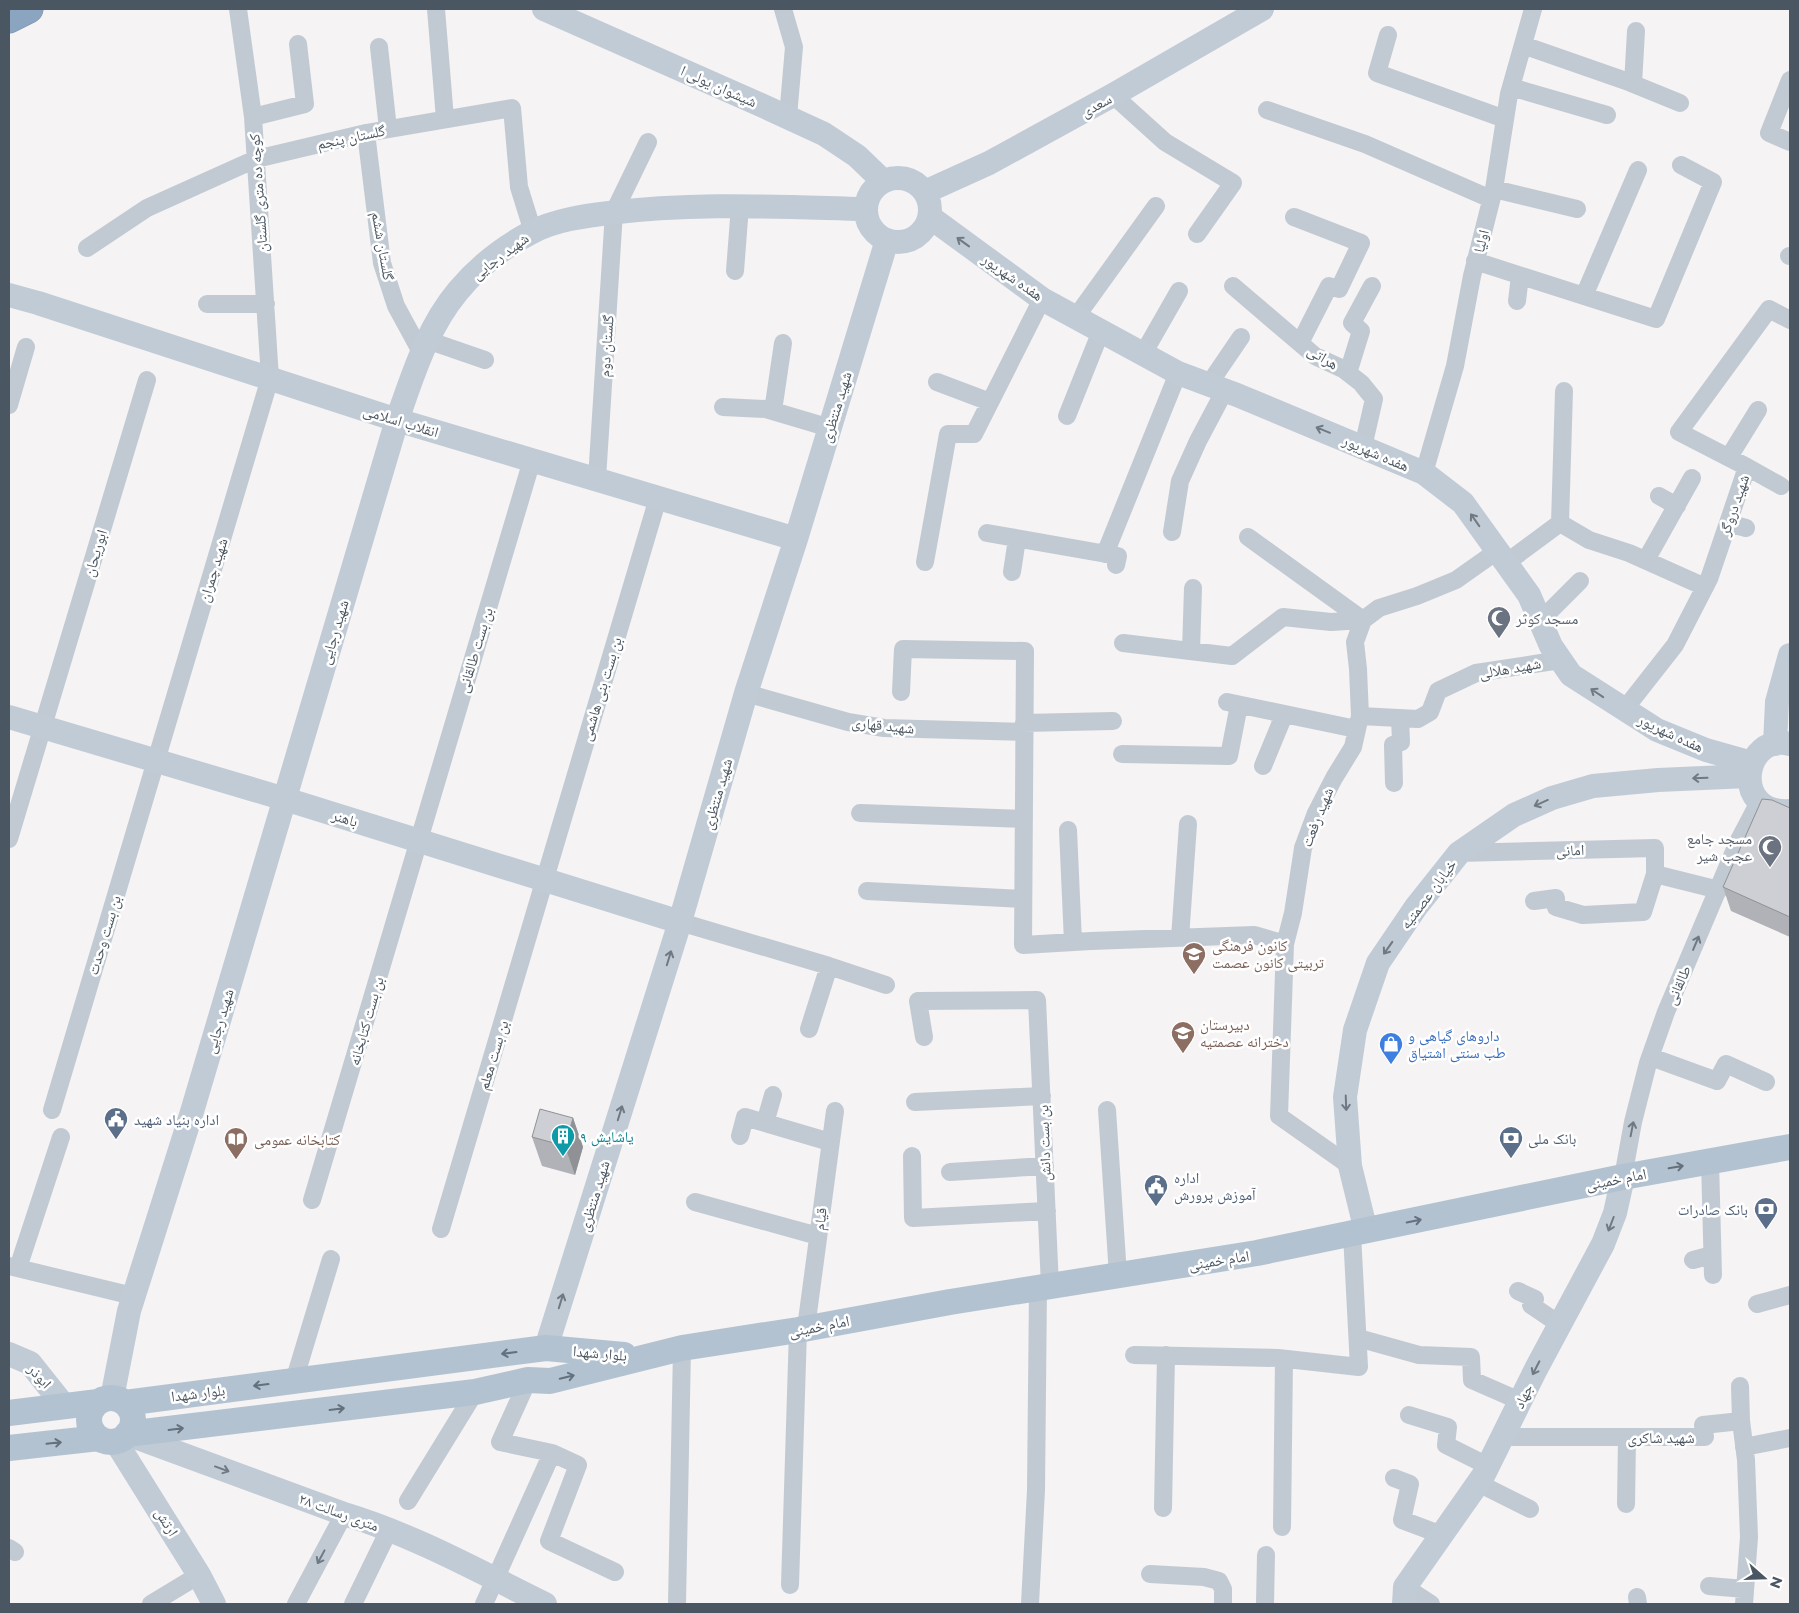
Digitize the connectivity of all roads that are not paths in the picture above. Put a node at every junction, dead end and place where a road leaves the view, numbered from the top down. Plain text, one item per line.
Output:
1 (29, 9) edge
2 (238, 9) edge
3 (436, 9) edge
4 (544, 9) edge
5 (783, 9) edge
6 (1262, 9) edge
7 (1533, 9) edge
8 (9, 19) edge
9 (1636, 31) dead end
10 (1388, 36) dead end
11 (298, 44) dead end
12 (1523, 45) junction
13 (379, 47) dead end
14 (1790, 80) edge
15 (1633, 84) junction
16 (1511, 88) junction
17 (1113, 95) junction
18 (1680, 103) dead end
19 (1267, 110) dead end
20 (1607, 115) dead end
21 (253, 117) junction
22 (788, 118) junction
23 (445, 119) junction
24 (1505, 119) junction
25 (388, 129) junction
26 (366, 133) junction
27 (648, 142) dead end
28 (1790, 142) edge
29 (256, 159) junction
30 (1681, 165) dead end
31 (1638, 170) dead end
32 (883, 181) junction
33 (925, 192) junction
34 (1493, 194) junction
35 (740, 206) junction
36 (1156, 206) dead end
37 (866, 208) junction
38 (1577, 208) dead end
39 (614, 212) junction
40 (1294, 217) dead end
41 (930, 218) junction
42 (533, 232) junction
43 (1196, 234) dead end
44 (887, 240) junction
45 (87, 248) dead end
46 (1476, 261) junction
47 (735, 271) dead end
48 (1520, 276) junction
49 (1233, 286) dead end
50 (1372, 286) dead end
51 (1178, 291) dead end
52 (9, 295) edge
53 (1584, 296) junction
54 (1042, 298) junction
55 (1517, 301) dead end
56 (207, 304) dead end
57 (266, 304) junction
58 (1076, 317) junction
59 (1790, 320) edge
60 (1100, 331) junction
61 (1241, 336) dead end
62 (783, 343) dead end
63 (1300, 343) junction
64 (424, 346) junction
65 (26, 347) dead end
66 (1143, 354) junction
67 (485, 360) dead end
68 (1178, 372) junction
69 (1348, 373) junction
70 (270, 378) junction
71 (147, 380) dead end
72 (937, 382) dead end
73 (1217, 387) junction
74 (1564, 391) dead end
75 (990, 402) junction
76 (9, 405) edge
77 (723, 407) dead end
78 (1758, 410) dead end
79 (773, 411) junction
80 (1067, 416) dead end
81 (397, 420) junction
82 (830, 428) junction
83 (1363, 447) junction
84 (1729, 457) junction
85 (532, 460) junction
86 (1747, 466) junction
87 (1424, 473) junction
88 (1692, 478) dead end
89 (597, 479) junction
90 (1781, 486) dead end
91 (1659, 496) dead end
92 (658, 498) junction
93 (1677, 506) junction
94 (1560, 523) junction
95 (1728, 523) junction
96 (1746, 528) dead end
97 (1172, 532) dead end
98 (987, 534) dead end
99 (1248, 537) dead end
100 (796, 539) junction
101 (1017, 539) junction
102 (1501, 557) junction
103 (1646, 560) junction
104 (925, 562) dead end
105 (1012, 572) dead end
106 (1580, 581) dead end
107 (1193, 588) dead end
108 (1707, 594) junction
109 (1363, 620) junction
110 (1540, 621) junction
111 (1123, 643) dead end
112 (1192, 651) junction
113 (1790, 655) edge
114 (1560, 660) junction
115 (746, 692) junction
116 (901, 692) dead end
117 (1624, 710) junction
118 (1284, 715) junction
119 (9, 717) edge
120 (1400, 718) junction
121 (1113, 721) dead end
122 (1358, 722) junction
123 (42, 727) junction
124 (1024, 727) junction
125 (1783, 744) edge
126 (1122, 754) dead end
127 (156, 760) junction
128 (1262, 766) dead end
129 (1751, 770) junction
130 (1394, 783) dead end
131 (285, 799) junction
132 (1759, 802) junction
133 (1790, 811) edge
134 (860, 814) dead end
135 (1024, 819) junction
136 (1188, 824) dead end
137 (1068, 830) dead end
138 (9, 839) edge
139 (419, 841) junction
140 (1459, 853) junction
141 (1655, 874) junction
142 (544, 880) junction
143 (1719, 890) junction
144 (867, 891) dead end
145 (1023, 899) junction
146 (1534, 901) dead end
147 (680, 922) junction
148 (1180, 938) junction
149 (1073, 942) junction
150 (1285, 944) junction
151 (829, 966) junction
152 (886, 985) dead end
153 (809, 1029) dead end
154 (924, 1037) dead end
155 (1651, 1057) junction
156 (1766, 1082) dead end
157 (773, 1095) dead end
158 (1042, 1096) junction
159 (915, 1102) dead end
160 (52, 1110) dead end
161 (1107, 1110) dead end
162 (834, 1111) dead end
163 (765, 1122) junction
164 (740, 1136) dead end
165 (61, 1137) dead end
166 (830, 1142) junction
167 (1790, 1147) edge
168 (912, 1156) dead end
169 (1710, 1161) junction
170 (1045, 1166) junction
171 (1350, 1166) junction
172 (950, 1172) dead end
173 (1623, 1177) junction
174 (312, 1200) dead end
175 (695, 1202) dead end
176 (1047, 1211) junction
177 (441, 1229) dead end
178 (1359, 1232) junction
179 (818, 1236) junction
180 (1712, 1255) junction
181 (331, 1259) dead end
182 (1694, 1260) dead end
183 (13, 1267) edge
184 (1118, 1275) junction
185 (1713, 1275) dead end
186 (1044, 1287) junction
187 (1518, 1291) dead end
188 (1790, 1295) edge
189 (133, 1296) junction
190 (1757, 1304) dead end
191 (1559, 1324) junction
192 (802, 1329) junction
193 (1358, 1338) junction
194 (546, 1348) junction
195 (682, 1348) junction
196 (9, 1354) edge
197 (1134, 1355) dead end
198 (1166, 1355) junction
199 (644, 1357) junction
200 (1284, 1359) junction
201 (294, 1380) junction
202 (528, 1380) junction
203 (1740, 1386) dead end
204 (475, 1392) junction
205 (111, 1401) junction
206 (1520, 1401) junction
207 (65, 1407) junction
208 (9, 1413) edge
209 (1409, 1415) dead end
210 (1741, 1421) junction
211 (1503, 1437) junction
212 (1627, 1437) junction
213 (114, 1438) junction
214 (1790, 1438) edge
215 (1744, 1446) junction
216 (9, 1448) edge
217 (552, 1453) junction
218 (1483, 1475) junction
219 (1394, 1478) dead end
220 (408, 1501) dead end
221 (1626, 1504) dead end
222 (1163, 1508) dead end
223 (1530, 1508) dead end
224 (344, 1514) junction
225 (381, 1527) junction
226 (1282, 1527) dead end
227 (1442, 1535) junction
228 (1266, 1555) dead end
229 (615, 1572) dead end
230 (1150, 1574) dead end
231 (199, 1575) junction
232 (495, 1579) junction
233 (790, 1585) dead end
234 (1709, 1586) dead end
235 (1405, 1596) edge
236 (1745, 1597) edge
237 (151, 1604) edge
238 (214, 1604) edge
239 (296, 1604) edge
240 (353, 1604) edge
241 (484, 1604) edge
242 (546, 1604) edge
243 (677, 1604) edge
244 (1030, 1604) edge
245 (1223, 1604) edge
246 (1265, 1604) edge
247 (1431, 1604) edge

1 - 8 highway
2 - 21 street, کوچه ده متری گلستان
3 - 23 street
4 - 22 street, شیشوان یولی ا
5 - 22 street
6 - 17 street, سعدی
7 - 12 street, اولیا
9 - 15 street
10 - 24 street
11 - 21 street
12 - 15 street
12 - 16 street, اولیا
13 - 25 street
14 - 28 street
15 - 18 street
16 - 20 street
16 - 24 street, اولیا
17 - 33 street, سعدی
17 - 43 street
19 - 34 street
21 - 29 street, کوچه ده متری گلستان
22 - 32 street, شیشوان یولی ا
23 - 25 street, گلستان پنجم
23 - 42 street, گلستان پنجم
24 - 34 street, اولیا
25 - 26 street, گلستان پنجم
26 - 29 street, گلستان پنجم
26 - 64 street, گلستان ششم
27 - 39 street
29 - 45 street, گلستان پنجم
29 - 57 street, کوچه ده متری گلستان
30 - 53 street
31 - 53 street
32 - 33 street
32 - 37 street
33 - 41 street
34 - 38 street
34 - 46 street, اولیا
35 - 37 street, شهید رجایی
35 - 39 street, شهید رجایی
35 - 47 street
36 - 58 street
37 - 44 street
39 - 42 street, شهید رجایی
39 - 89 street, گلستان دوم
40 - 63 street
41 - 44 street
54 -> 41 street, هفده شهریور
42 - 64 street, شهید رجایی
44 - 82 street, شهید منتظری
46 - 48 street
46 - 87 street, اولیا
48 - 53 street
48 - 55 street
49 - 63 street, هراتی
50 - 69 street
51 - 66 street
52 - 70 street, انقلاب اسلامی
54 - 58 street, هفده شهریور
54 - 75 street
56 - 57 street
57 - 70 street, کوچه ده متری گلستان
58 - 60 street, هفده شهریور
59 - 84 street, شهید دروگر
60 - 66 street, هفده شهریور
60 - 80 street
61 - 73 street
62 - 79 street
63 - 69 street, هراتی
64 - 67 street
64 - 81 street, شهید رجایی
65 - 76 street
66 - 68 street, هفده شهریور
68 - 73 street, هفده شهریور
68 - 101 street
69 - 83 street, هراتی
70 - 81 street, انقلاب اسلامی
70 - 127 street, شهید چمران
71 - 123 street, ابوریحان
72 - 75 street
83 -> 73 street, هفده شهریور
73 - 97 street
74 - 94 street
75 - 104 street
77 - 79 street
78 - 84 street
79 - 82 street
81 - 85 street, انقلاب اسلامی
81 - 131 street, شهید رجایی
82 - 100 street, شهید منتظری
83 - 87 street, هفده شهریور
84 - 86 street, شهید دروگر
85 - 89 street, انقلاب اسلامی
85 - 139 street, بن بست طالقانی
86 - 90 street
86 - 95 street, شهید دروگر
102 -> 87 street, هفده شهریور
88 - 93 street
89 - 92 street, انقلاب اسلامی
91 - 93 street
92 - 100 street, انقلاب اسلامی
92 - 142 street, بن بست بنی هاشمی
93 - 103 street
94 - 102 street
94 - 103 street
95 - 96 street
95 - 108 street, شهید دروگر
98 - 101 street
99 - 109 street
100 - 115 street, شهید منتظری
101 - 105 street
102 - 109 street
102 - 110 street, هفده شهریور
103 - 108 street
106 - 110 street
107 - 112 street
108 - 117 street, شهید دروگر
109 - 112 street
109 - 122 street, شهید رفعت
110 - 114 street, هفده شهریور
111 - 112 street
113 - 125 street
117 -> 114 street, هفده شهریور
114 - 120 street, شهید هلالی
115 - 124 street, شهید قهاری
115 - 147 street, شهید منتظری
116 - 124 street
117 - 129 street, هفده شهریور
118 - 122 street, شهید هلالی
118 - 126 street, شهید هلالی
118 - 128 street
119 - 123 street, باهنر
120 - 122 street, شهید هلالی
120 - 130 street
121 - 124 street, شهید قهاری
122 - 150 street, شهید رفعت
123 - 127 street, باهنر
123 - 138 street, ابوریحان
124 - 135 street
125 - 129 street
127 - 131 street, باهنر
127 - 160 street, بن بست وحدت
129 - 132 street
129 -> 140 street, خیابان عصمتیه
131 - 139 street, باهنر
131 - 189 street, شهید رجایی
132 - 133 street
132 - 143 street, طالقانی
134 - 135 street
135 - 145 street
136 - 148 street
137 - 149 street
139 - 142 street, باهنر
139 - 174 street, بن بست کتابخانه
140 - 141 street, امانی
140 -> 171 street, خیابان عصمتیه
141 - 143 street
141 - 146 street, امانی
142 - 147 street, باهنر
142 - 177 street, بن بست معلم
155 -> 143 street, طالقانی
144 - 145 street
145 - 149 street
147 - 151 street
194 -> 147 street, شهید منتظری
148 - 149 street
148 - 150 street
150 - 171 street, شهید رفعت
151 - 152 street
151 - 153 street
154 - 158 street, بن بست دانش
155 - 156 street
173 -> 155 street, طالقانی
157 - 163 street
158 - 159 street
158 - 170 street, بن بست دانش
161 - 184 street
162 - 166 street, قیام
163 - 164 street
163 - 166 street
165 - 183 street
166 - 179 street, قیام
167 - 169 main road, امام خمینی
168 - 176 street
173 -> 169 main road, امام خمینی
169 - 180 street
170 - 172 street
170 - 176 street, بن بست دانش
171 - 178 street, خیابان عصمتیه
178 -> 173 main road, امام خمینی
173 -> 191 street, جهاد
175 - 179 street
176 - 186 street, بن بست دانش
178 - 184 main road, امام خمینی
178 - 193 street
179 - 192 street, قیام
180 - 182 street
180 - 185 street
181 - 201 street
183 - 189 street
184 - 186 main road, امام خمینی
186 - 192 main road, امام خمینی
186 - 244 street, بن بست دانش
187 - 191 street
188 - 190 street
189 - 205 street, شهید رجایی
191 -> 206 street, جهاد
192 - 195 main road, امام خمینی
192 - 233 street, قیام
193 - 200 street
193 - 206 street
194 - 199 main road, بلوار شهدا
194 -> 201 main road, بلوار شهدا
195 - 199 main road, امام خمینی
195 - 243 street
196 - 207 street, ابوذر
197 - 198 street
198 - 200 street
198 - 222 street
202 -> 199 main road, بلوار شهدا
200 - 226 street
201 -> 205 main road, بلوار شهدا
202 - 204 main road, بلوار شهدا
202 - 217 street
203 - 210 street
213 -> 204 main road, بلوار شهدا
204 - 220 street
205 - 207 main road, بلوار شهدا
205 - 213 main road
205 - 213 main road
206 - 211 street, جهاد
207 - 208 main road, بلوار شهدا
209 - 218 street
210 - 212 street, شهید شاکری
210 - 215 street
211 - 212 street, شهید شاکری
211 - 218 street, جهاد
212 - 221 street
216 -> 213 main road, بلوار شهدا
213 -> 224 street, ۲۸ متری رسالت
213 - 231 street, ارتش
214 - 215 street
215 - 236 street
217 - 229 street
217 - 232 street
218 - 223 street
218 - 227 street, جهاد
219 - 227 street
224 - 225 street, ۲۸ متری رسالت
224 -> 239 street
225 - 232 street, ۲۸ متری رسالت
225 - 240 street
227 - 235 street, جهاد
228 - 246 street
230 - 245 street
231 - 237 street
231 - 238 street, ارتش
232 - 241 street
232 - 242 street, ۲۸ متری رسالت
234 - 236 street
235 - 247 street

